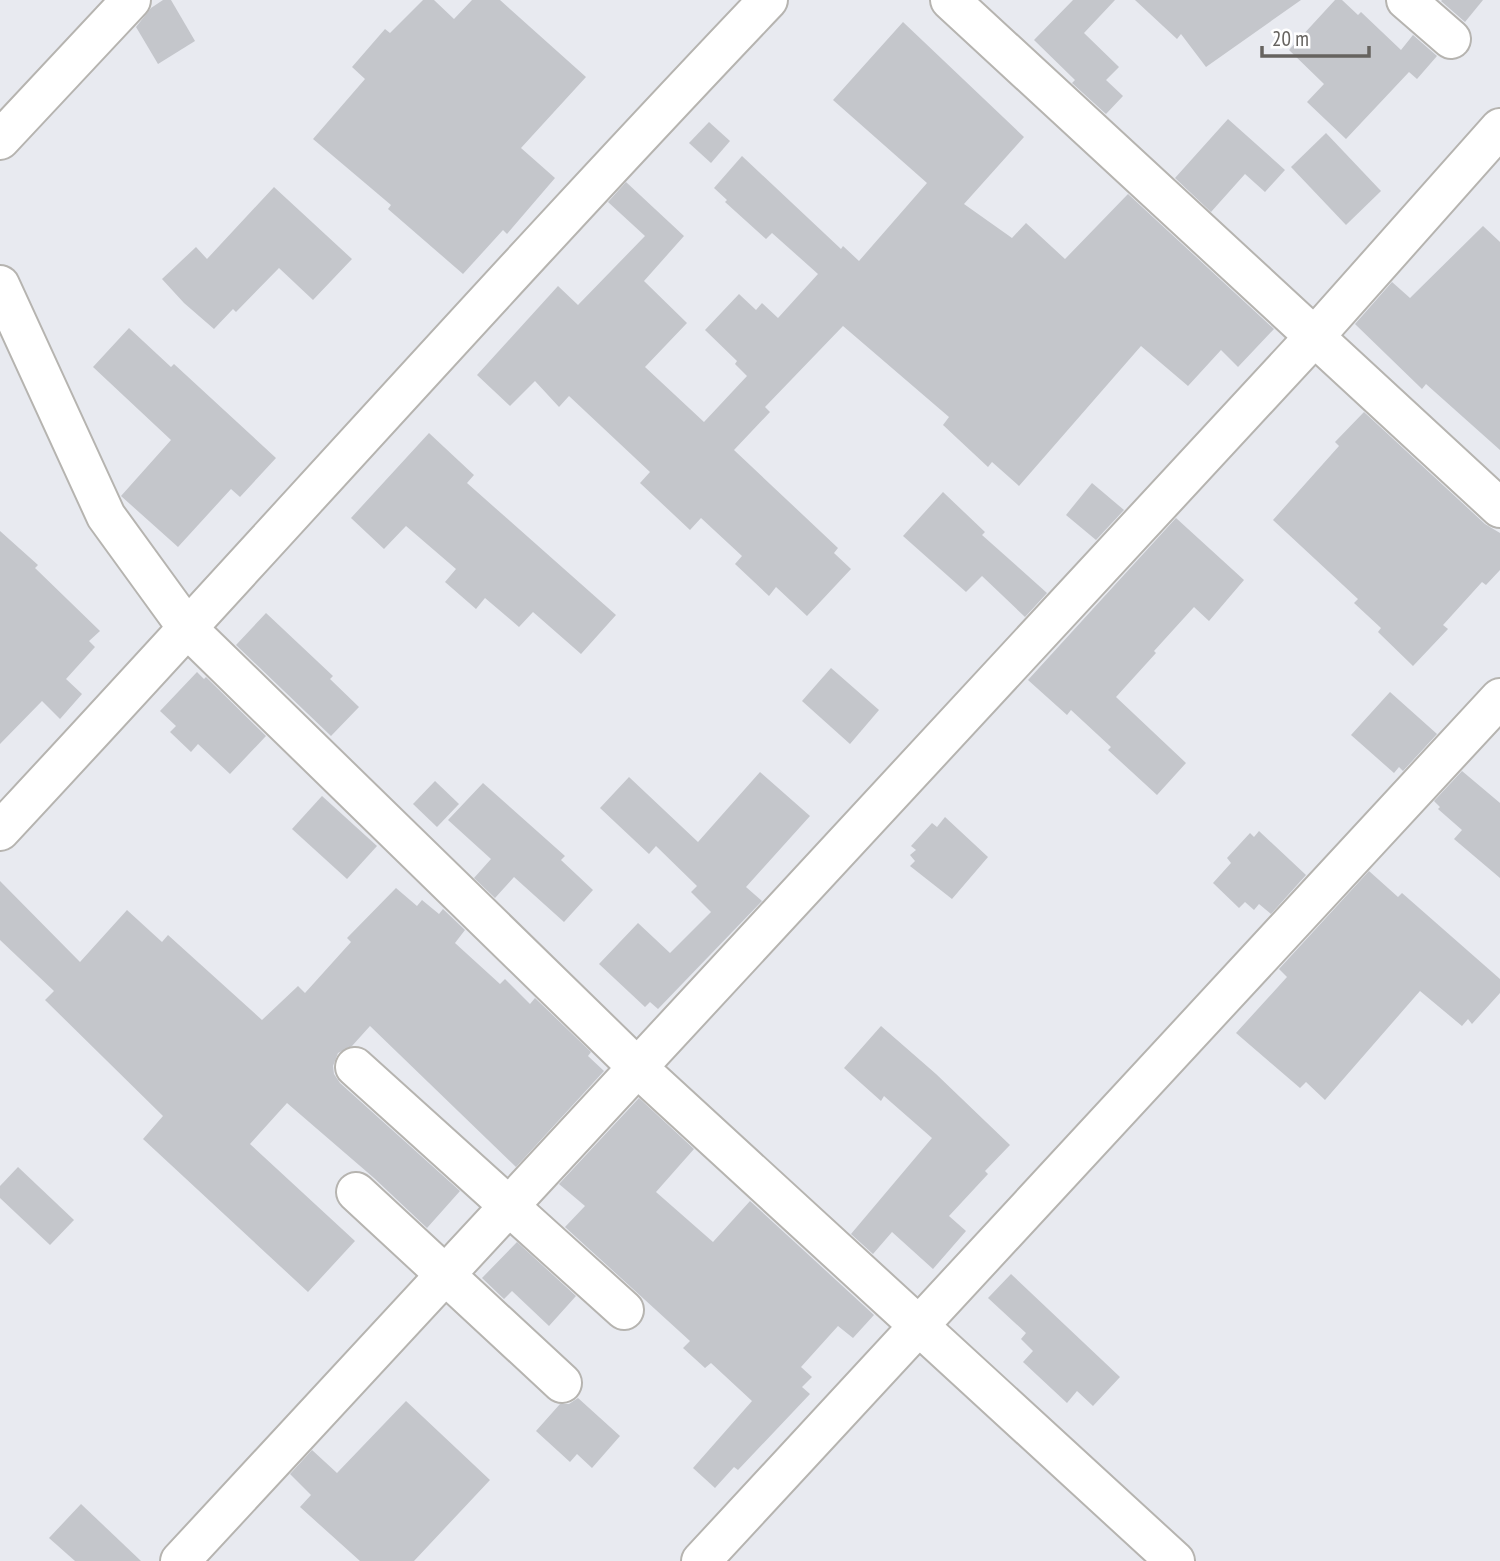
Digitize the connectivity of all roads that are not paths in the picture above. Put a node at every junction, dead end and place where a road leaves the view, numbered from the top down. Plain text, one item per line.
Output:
1 (131, 0) edge
2 (768, 0) edge
3 (950, 0) edge
4 (1406, 0) edge
5 (1451, 39) dead end
6 (1500, 128) edge
7 (0, 140) edge
8 (0, 285) edge
9 (1315, 336) junction
10 (1500, 508) edge
11 (188, 629) junction
12 (1500, 698) edge
13 (0, 831) edge
14 (355, 1067) dead end
15 (639, 1069) junction
16 (356, 1192) dead end
17 (510, 1207) junction
18 (447, 1275) junction
19 (624, 1310) dead end
20 (918, 1327) junction
21 (562, 1383) dead end
22 (180, 1561) edge
23 (701, 1561) edge
24 (1175, 1561) edge

1 - 7 street
2 - 11 street
3 - 9 street
4 - 5 street
6 - 9 street
8 - 11 street
9 - 10 street
9 - 15 street
11 - 13 street
11 - 15 street
12 - 20 street
14 - 17 street
15 - 17 street
15 - 20 street
16 - 18 street
17 - 18 street
17 - 19 street
18 - 21 street
18 - 22 street
20 - 23 street
20 - 24 street

